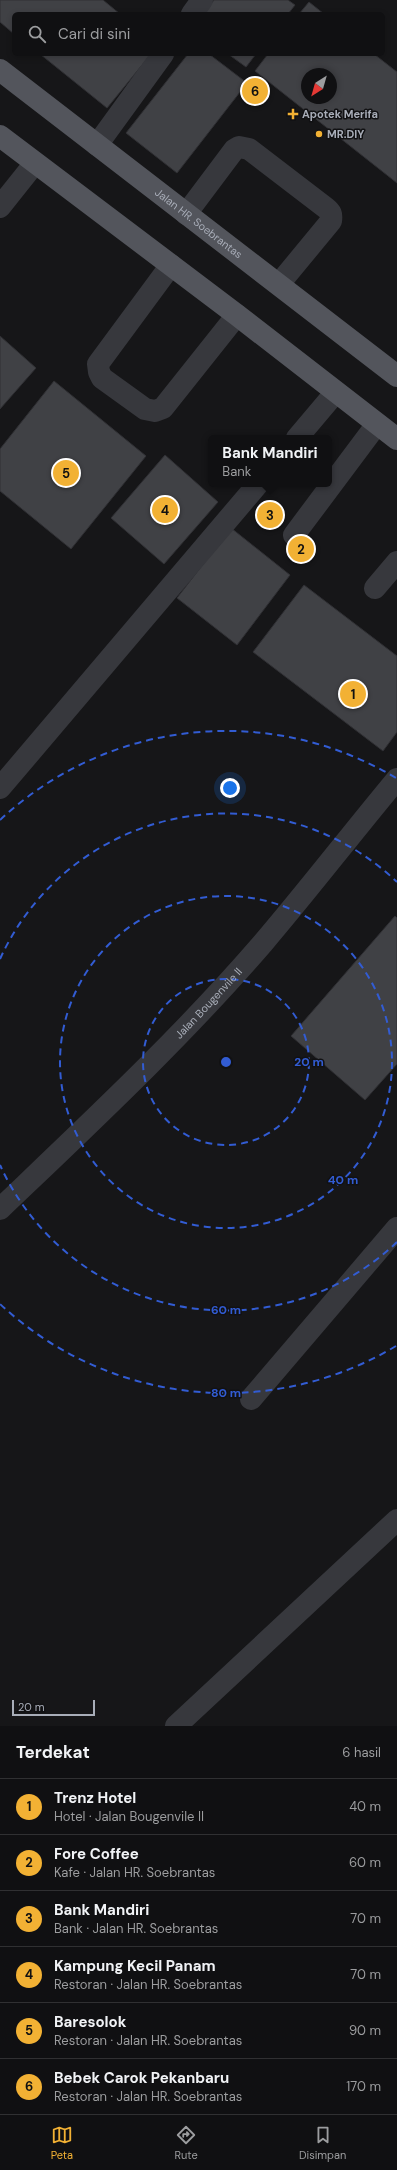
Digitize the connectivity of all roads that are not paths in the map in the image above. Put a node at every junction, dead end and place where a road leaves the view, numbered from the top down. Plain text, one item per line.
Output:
1 (202, 0) edge
2 (193, 12) edge
3 (162, 56) edge
4 (0, 70) edge
5 (0, 136) edge
6 (97, 145) junction
7 (35, 163) junction
8 (0, 207) edge
9 (186, 214) junction
10 (171, 265) junction
11 (279, 284) junction
12 (237, 315) junction
13 (396, 375) edge
14 (335, 393) junction
15 (377, 424) junction
16 (300, 435) edge
17 (397, 439) edge
18 (332, 484) edge
19 (255, 487) edge
20 (330, 487) edge
21 (294, 535) dead end
22 (397, 562) edge
23 (375, 588) dead end
24 (397, 779) edge
25 (0, 788) edge
26 (0, 1209) edge
27 (397, 1228) edge
28 (251, 1399) dead end
29 (397, 1520) edge
30 (176, 1726) edge

1 - 2 street
3 - 6 street
4 - 6 main road, Jalan HR. Soebrantas
5 - 7 main road
6 - 9 main road, Jalan HR. Soebrantas
7 - 8 street
7 - 10 main road
9 - 11 main road, Jalan HR. Soebrantas
9 - 11 street
10 - 12 main road
10 - 12 street
11 - 13 main road, Jalan HR. Soebrantas
12 - 14 main road
14 - 15 main road
14 - 16 street
15 - 17 main road
15 - 18 street
19 - 25 street
20 - 21 street
22 - 23 street
24 - 26 street, Jalan Bougenvile II
27 - 28 street
29 - 30 street

